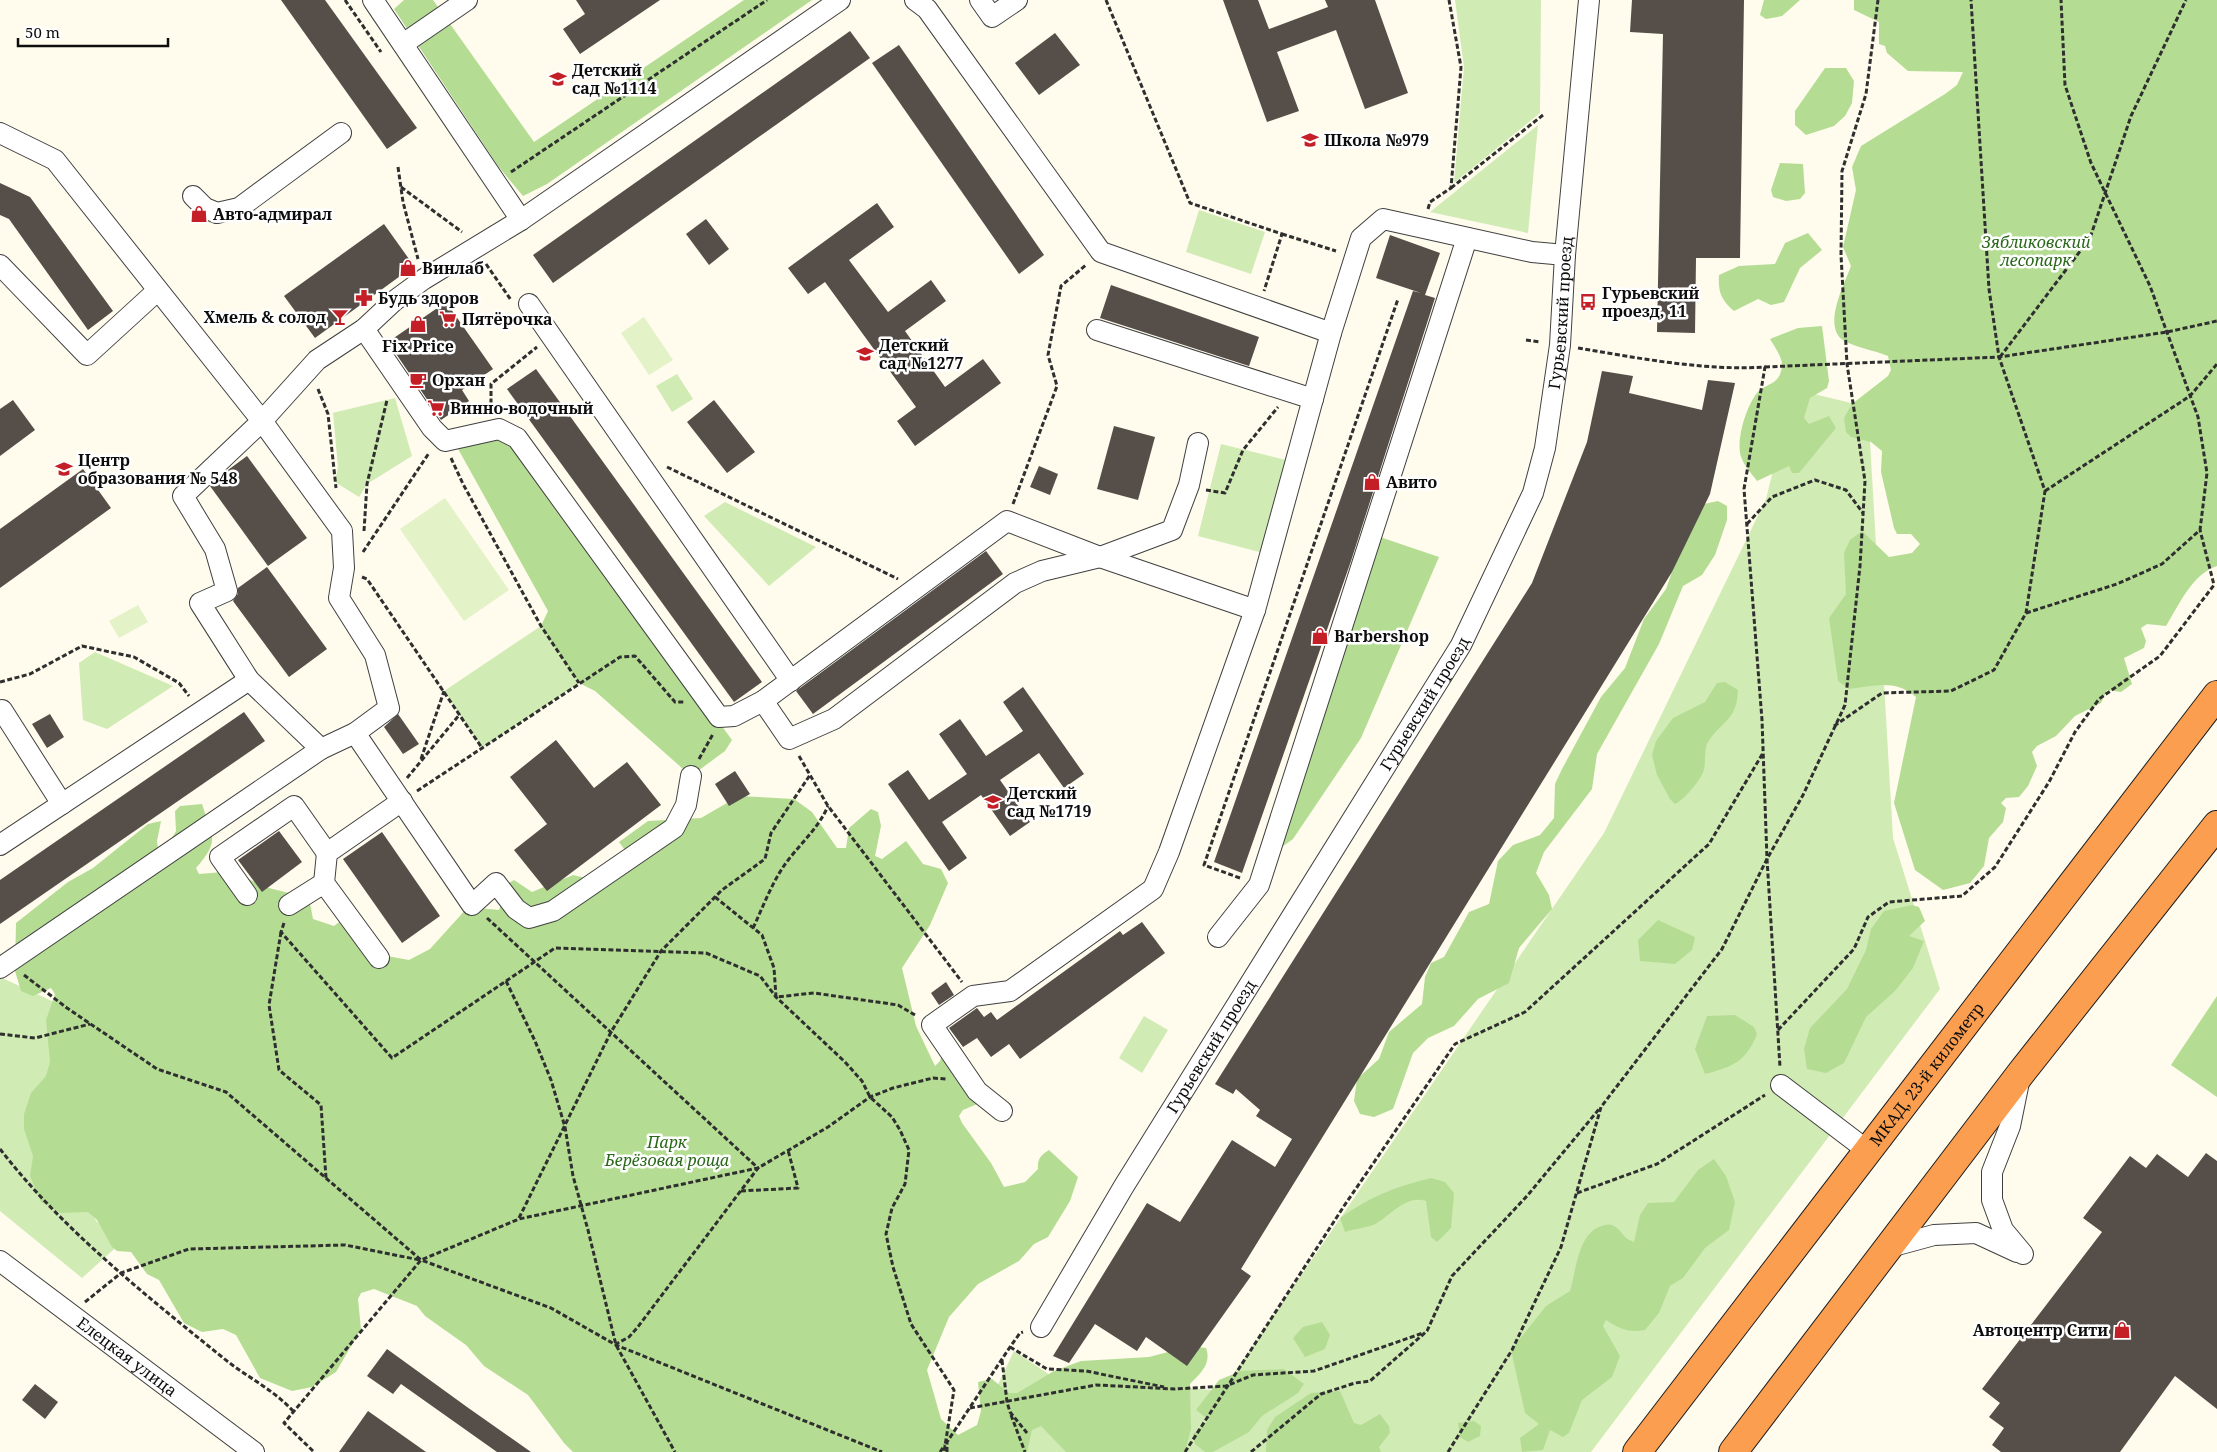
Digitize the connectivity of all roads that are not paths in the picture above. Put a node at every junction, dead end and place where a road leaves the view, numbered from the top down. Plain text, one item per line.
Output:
1 (372, 0) edge
2 (468, 0) edge
3 (840, 0) edge
4 (915, 0) edge
5 (980, 0) edge
6 (1017, 0) edge
7 (1589, 0) edge
8 (403, 44) junction
9 (0, 133) edge
10 (341, 133) dead end
11 (194, 196) dead end
12 (521, 220) junction
13 (1468, 238) junction
14 (1565, 255) junction
15 (0, 265) edge
16 (157, 290) junction
17 (529, 304) dead end
18 (364, 329) junction
19 (1097, 330) dead end
20 (1331, 333) junction
21 (1313, 399) junction
22 (262, 421) junction
23 (1198, 443) dead end
24 (1100, 557) junction
25 (1255, 610) junction
26 (249, 680) junction
27 (791, 681) junction
28 (2217, 696) edge
29 (763, 701) junction
30 (0, 712) edge
31 (355, 733) junction
32 (321, 749) junction
33 (691, 776) road end
34 (399, 796) junction
35 (62, 804) junction
36 (2217, 825) edge
37 (0, 845) edge
38 (327, 853) junction
39 (324, 883) junction
40 (247, 895) dead end
41 (289, 905) road end
42 (1218, 937) dead end
43 (379, 958) dead end
44 (4, 965) edge
45 (2021, 1073) junction
46 (1781, 1085) road end
47 (1002, 1111) dead end
48 (1868, 1151) junction
49 (1890, 1246) junction
50 (0, 1261) edge
51 (1041, 1327) road end
52 (254, 1452) edge
53 (1637, 1452) edge
54 (1732, 1452) edge

1 - 8 street
2 - 8 street
3 - 12 street
4 - 20 street
5 - 6 street
7 - 14 street, Гурьевский проезд
8 - 12 street
9 - 16 street
10 - 11 street
12 - 18 street
13 - 14 street
13 - 20 street
13 - 42 street
14 - 51 street, Гурьевский проезд
15 - 16 street
16 - 22 street
17 - 27 street
18 - 22 street
18 - 29 street
19 - 21 street
20 - 21 street
21 - 25 street
22 - 26 street
22 - 31 street
23 - 24 street
24 - 25 street
24 - 27 street
24 - 29 street
25 - 47 street
26 - 32 street
26 - 35 street
27 - 29 street
28 - 48 highway, МКАД, 23-й километр
30 - 35 street
31 - 32 street
31 - 34 street
32 - 44 street
33 - 34 street
34 - 38 street
35 - 37 street
36 - 45 highway
38 - 39 street
38 - 40 street
39 - 41 street
39 - 43 street
45 - 49 highway
45 - 49 street
46 - 48 street
48 - 53 highway, МКАД, 23-й километр
49 - 54 highway
50 - 52 street, Елецкая улица

